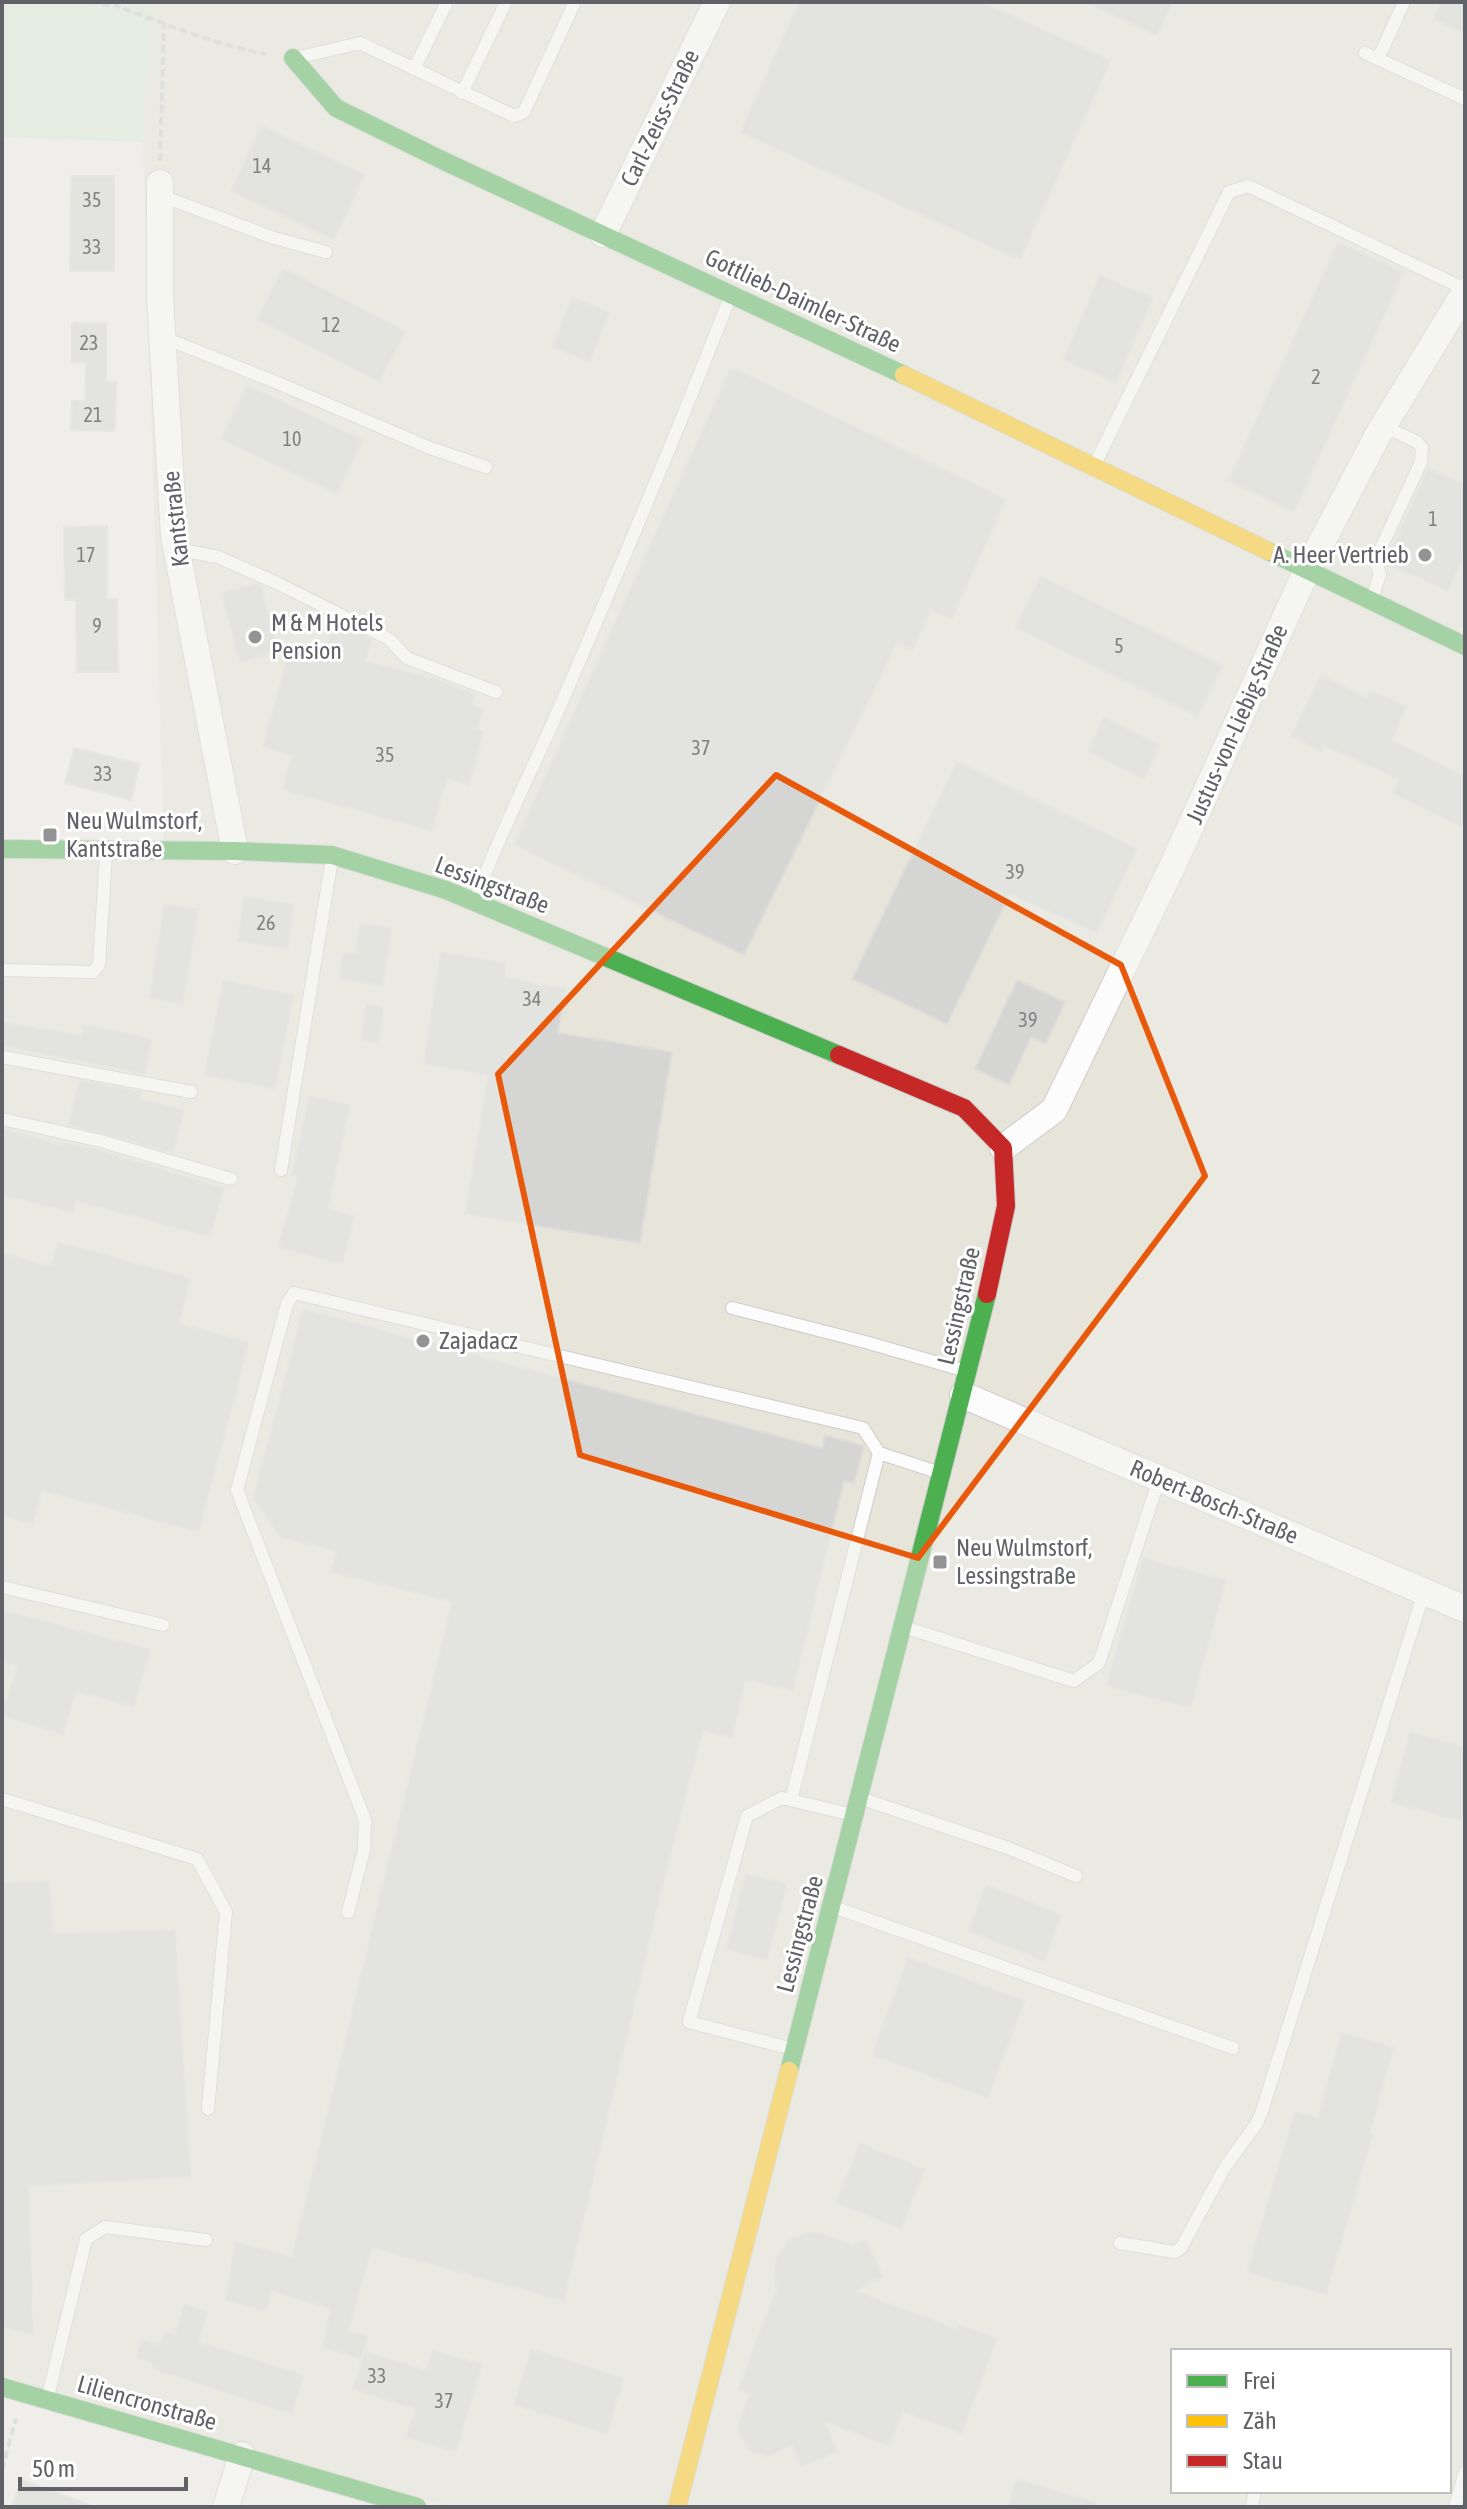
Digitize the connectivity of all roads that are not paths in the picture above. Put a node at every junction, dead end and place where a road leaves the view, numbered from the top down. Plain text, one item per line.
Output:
1 (447, 2) edge
2 (506, 2) edge
3 (575, 2) edge
4 (717, 2) edge
5 (1404, 2) edge
6 (1365, 53) dead end
7 (293, 58) joint
8 (1378, 59) junction
9 (414, 69) junction
10 (462, 93) junction
11 (1465, 99) edge
12 (160, 189) joint
13 (603, 234) junction
14 (326, 252) dead end
15 (1465, 290) edge
16 (731, 294) junction
17 (162, 337) junction
18 (1383, 426) junction
19 (486, 467) dead end
20 (1093, 467) junction
21 (176, 549) junction
22 (1307, 570) junction
23 (1372, 602) junction
24 (1465, 646) edge
25 (496, 692) dead end
26 (2, 849) edge
27 (106, 850) junction
28 (235, 851) junction
29 (332, 855) junction
30 (475, 902) junction
31 (2, 970) edge
32 (2, 1057) edge
33 (191, 1092) dead end
34 (2, 1119) edge
35 (1003, 1148) junction
36 (281, 1170) dead end
37 (231, 1179) dead end
38 (732, 1308) dead end
39 (966, 1384) junction
40 (879, 1453) junction
41 (943, 1474) junction
42 (1159, 1479) junction
43 (2, 1587) edge
44 (1424, 1592) junction
45 (1465, 1609) edge
46 (163, 1625) dead end
47 (904, 1627) junction
48 (2, 1799) edge
49 (791, 1800) junction
50 (858, 1806) junction
51 (1076, 1876) dead end
52 (831, 1907) junction
53 (348, 1912) dead end
54 (1233, 2048) dead end
55 (794, 2049) junction
56 (208, 2109) dead end
57 (206, 2240) dead end
58 (1120, 2243) dead end
59 (2, 2387) edge
60 (48, 2399) junction
61 (242, 2455) junction
62 (1465, 2472) edge
63 (226, 2507) edge
64 (417, 2507) edge
65 (677, 2507) edge
66 (1455, 2507) edge

1 - 9 lane
2 - 10 lane
3 - 10 lane
4 - 13 street, Carl-Zeiss-Straße
5 - 8 lane
6 - 8 lane
7 - 9 lane
7 - 13 street, Gottlieb-Daimler-Straße
8 - 11 lane
9 - 10 lane
12 - 14 lane
12 - 17 street, Kantstraße
13 - 16 street, Gottlieb-Daimler-Straße
15 - 18 street, Justus-von-Liebig-Straße
15 - 20 lane
16 - 20 street, Gottlieb-Daimler-Straße
16 - 30 lane
17 - 19 lane
17 - 21 street, Kantstraße
18 - 22 street, Justus-von-Liebig-Straße
18 - 23 lane
20 - 22 street, Gottlieb-Daimler-Straße
21 - 25 lane
21 - 28 street, Kantstraße
22 - 23 street, Gottlieb-Daimler-Straße
22 - 35 street, Justus-von-Liebig-Straße
23 - 24 street, Gottlieb-Daimler-Straße
26 - 27 street, Lessingstraße
27 - 28 street, Lessingstraße
27 - 31 lane
28 - 29 street, Lessingstraße
29 - 30 street, Lessingstraße
29 - 36 lane
30 - 35 street, Lessingstraße
32 - 33 lane
34 - 37 lane
35 - 39 street, Lessingstraße
38 - 39 lane
39 - 41 street, Lessingstraße
39 - 42 street, Robert-Bosch-Straße
40 - 41 lane
40 - 49 lane
40 - 53 lane
41 - 47 street, Lessingstraße
42 - 44 street, Robert-Bosch-Straße
42 - 47 lane
43 - 46 lane
44 - 45 street, Robert-Bosch-Straße
44 - 58 lane
47 - 50 street, Lessingstraße
48 - 56 lane
49 - 50 lane
49 - 55 lane
50 - 51 lane
50 - 52 street, Lessingstraße
52 - 54 lane
52 - 55 street, Lessingstraße
55 - 65 street, Lessingstraße
57 - 60 lane
59 - 60 street, Liliencronstraße
60 - 61 street, Liliencronstraße
61 - 63 street
61 - 64 street, Liliencronstraße
62 - 66 lane

